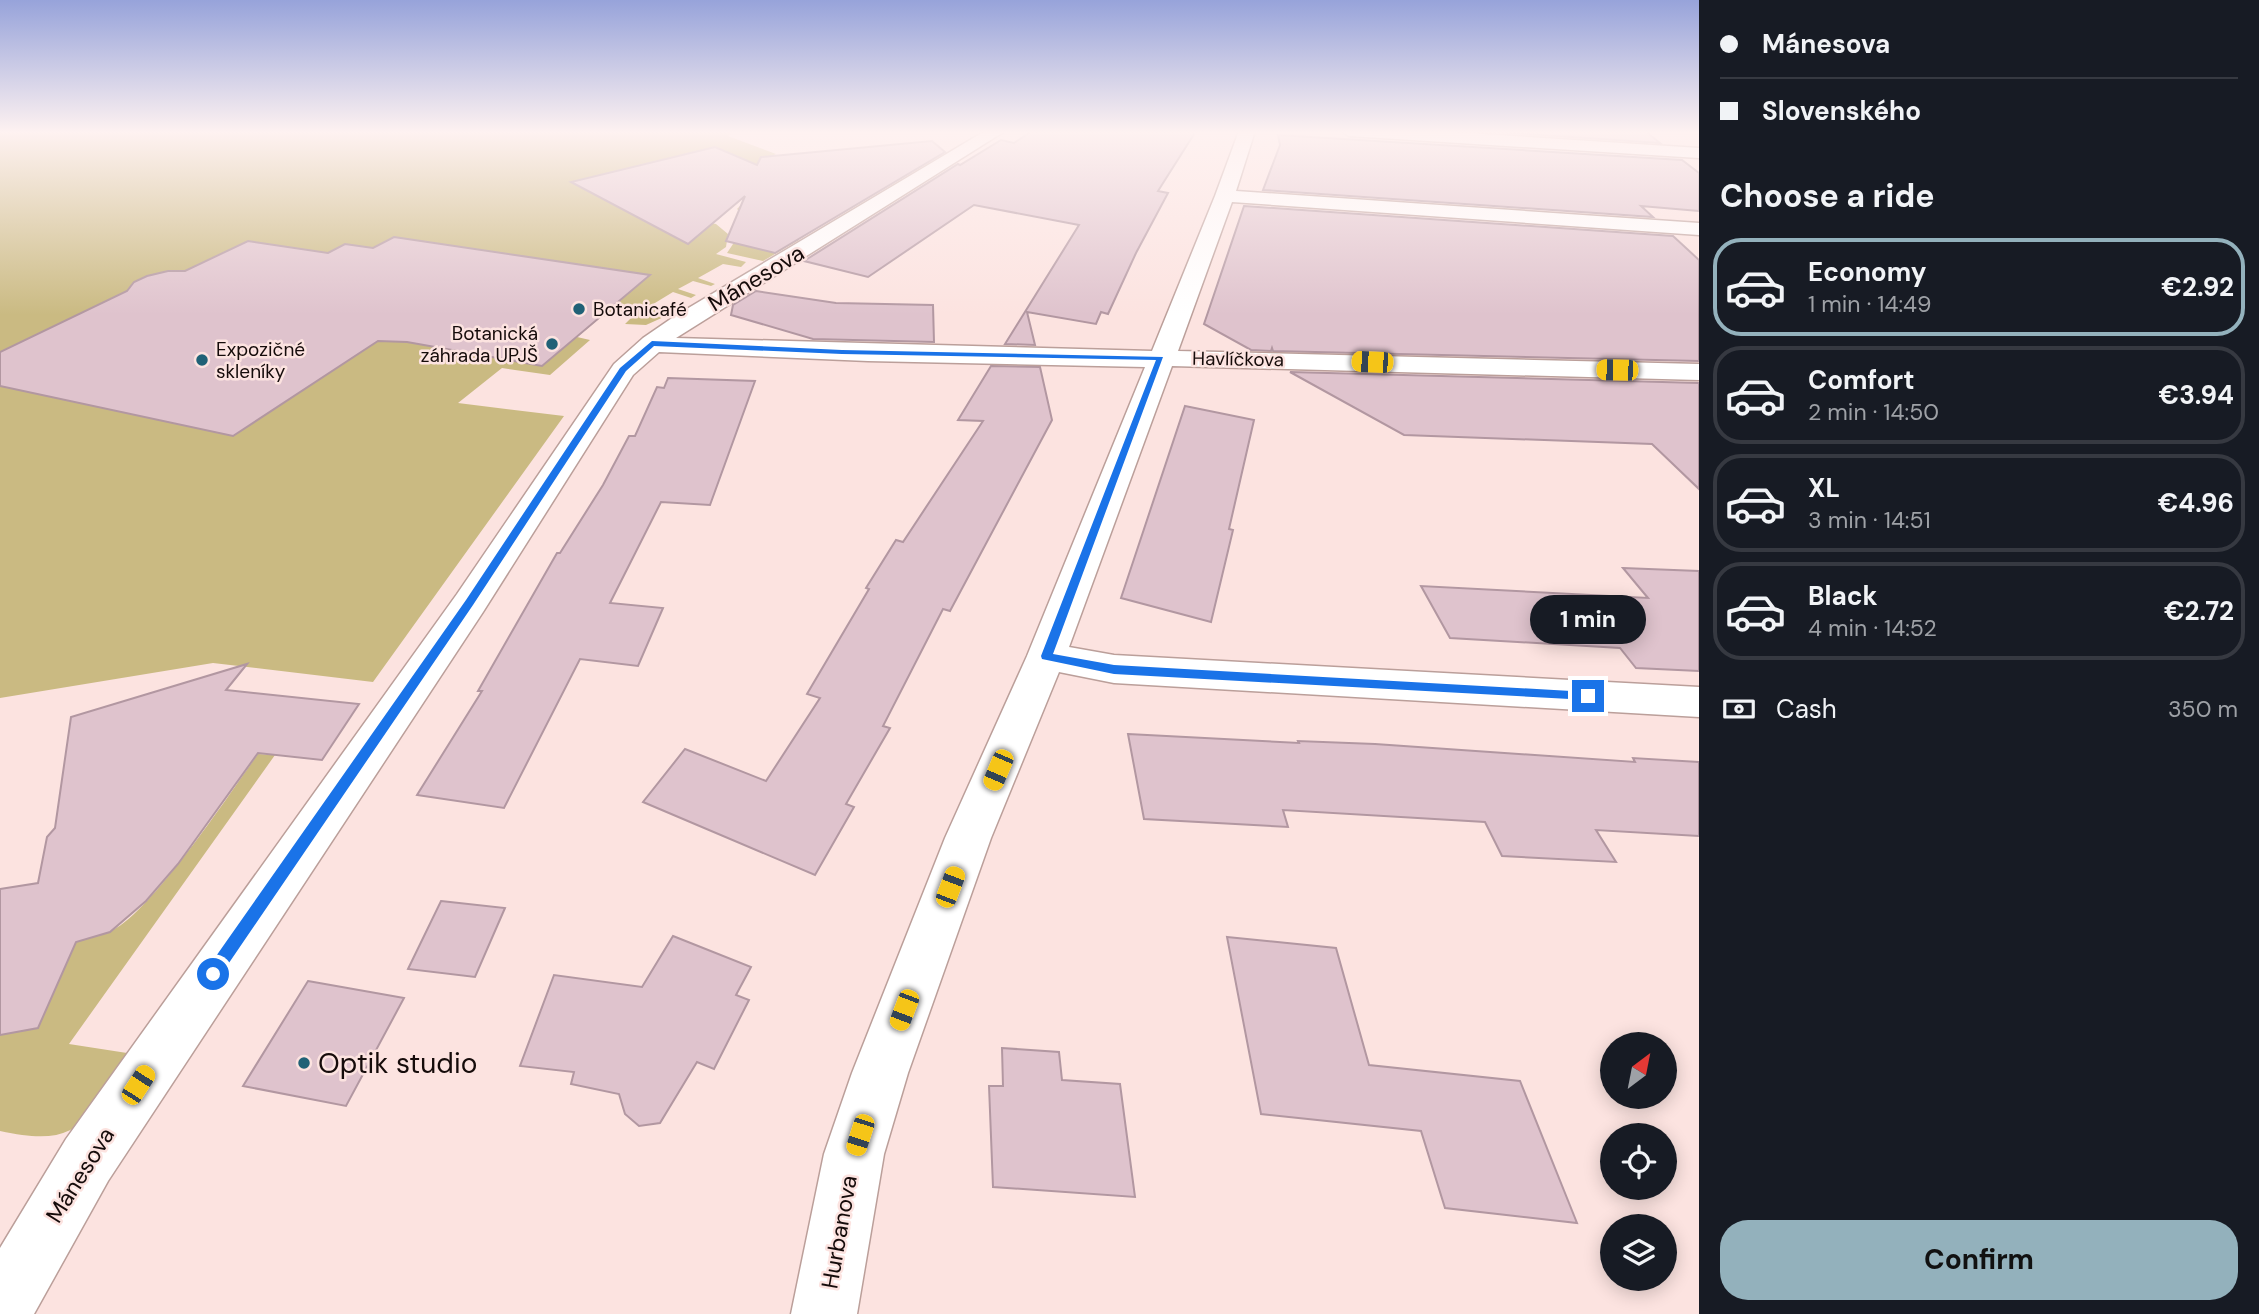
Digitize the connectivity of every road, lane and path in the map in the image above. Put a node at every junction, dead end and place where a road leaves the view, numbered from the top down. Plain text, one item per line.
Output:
1 (898, 192) edge
2 (1227, 192) edge
3 (1225, 197) junction
4 (1699, 229) edge
5 (652, 344) junction
6 (1160, 358) junction
7 (1699, 372) edge
8 (1046, 656) junction
9 (1699, 702) edge
10 (0, 1310) edge
11 (824, 1314) edge

1 - 5 street, Mánesova
2 - 3 street, Hurbanova
3 - 4 street
3 - 6 street, Hurbanova
5 - 6 street, Havlíčkova
5 - 10 street, Mánesova
6 - 7 street, Havlíčkova
6 - 8 street, Hurbanova
8 - 9 street
8 - 11 street, Hurbanova

